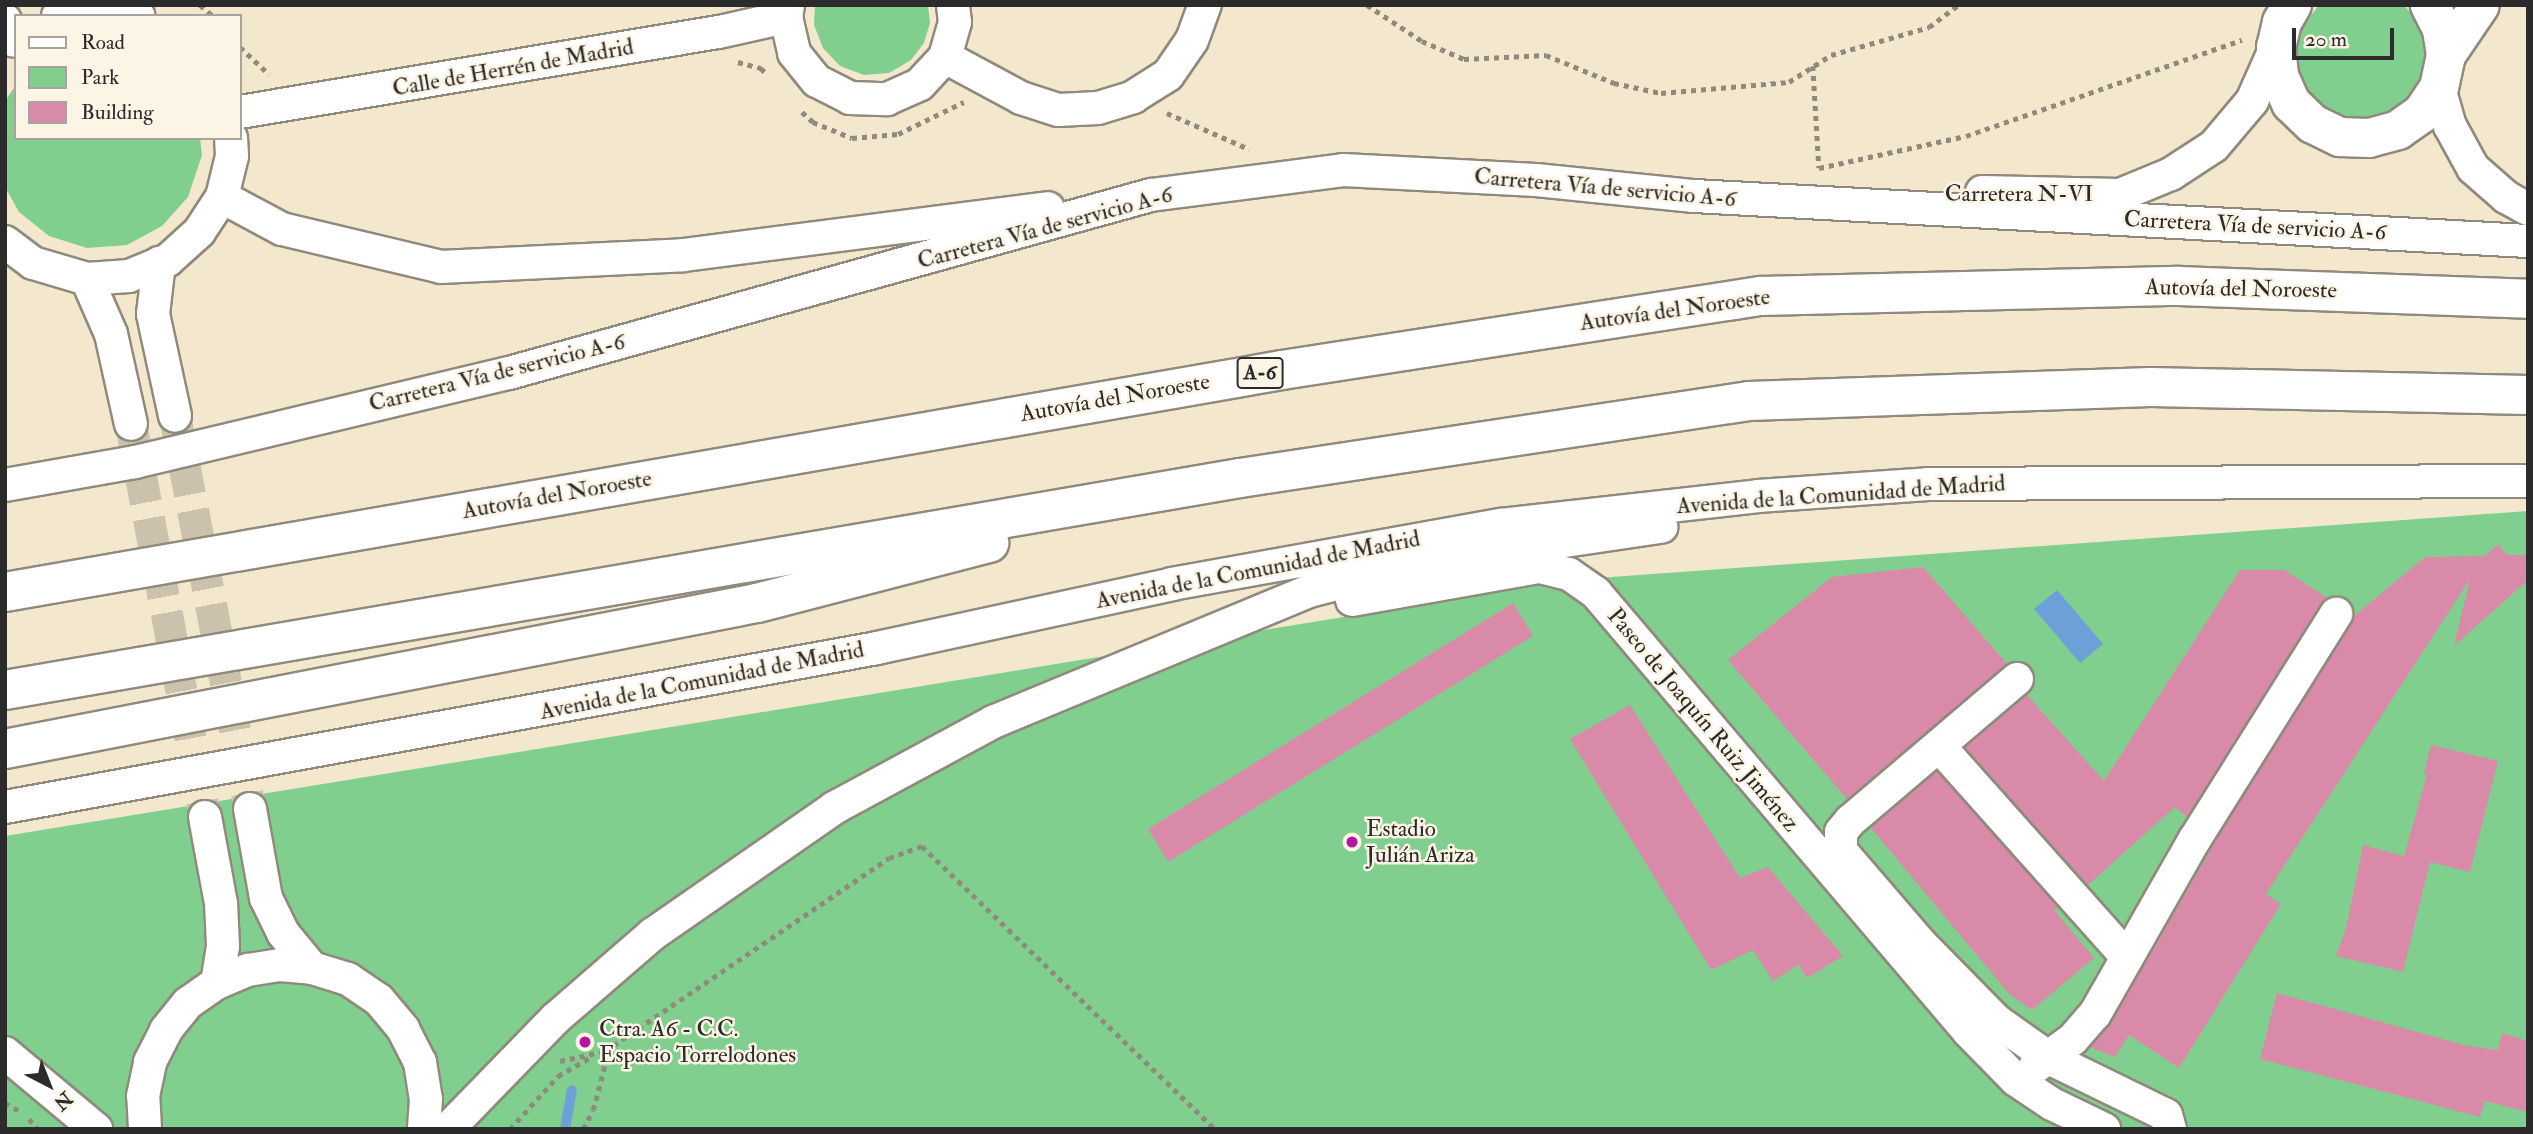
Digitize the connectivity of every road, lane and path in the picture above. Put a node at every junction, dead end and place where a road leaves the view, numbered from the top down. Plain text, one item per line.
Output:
1 (953, 5) edge
2 (1205, 5) edge
3 (1367, 5) edge
4 (1958, 5) edge
5 (2292, 5) edge
6 (2430, 5) edge
7 (2480, 5) edge
8 (787, 11) edge
9 (60, 12) edge
10 (127, 14) edge
11 (2262, 38) junction
12 (242, 49) edge
13 (945, 57) junction
14 (724, 58) dead end
15 (1813, 66) junction
16 (2442, 72) junction
17 (274, 78) dead end
18 (769, 78) dead end
19 (971, 97) dead end
20 (793, 105) dead end
21 (1155, 108) dead end
22 (242, 112) edge
23 (231, 140) edge
24 (1256, 152) dead end
25 (1819, 168) junction
26 (1806, 169) dead end
27 (1151, 195) junction
28 (222, 197) junction
29 (1694, 197) junction
30 (2528, 209) edge
31 (2528, 241) edge
32 (5, 243) edge
33 (159, 263) junction
34 (87, 279) junction
35 (2528, 299) edge
36 (2528, 395) edge
37 (175, 416) tunnel mouth
38 (131, 425) tunnel mouth
39 (1240, 478) junction
40 (2528, 481) edge
41 (5, 485) edge
42 (1758, 496) junction
43 (5, 592) edge
44 (2336, 614) dead end
45 (1197, 635) junction
46 (2017, 679) dead end
47 (5, 690) edge
48 (1939, 746) junction
49 (5, 749) edge
50 (5, 807) edge
51 (250, 809) tunnel mouth
52 (205, 817) tunnel mouth
53 (2127, 957) junction
54 (312, 968) junction
55 (217, 983) junction
56 (610, 1044) junction
57 (5, 1053) edge
58 (2049, 1058) junction
59 (2016, 1080) junction
60 (96, 1129) edge
61 (145, 1129) edge
62 (424, 1129) edge
63 (448, 1129) edge
64 (510, 1129) edge
65 (583, 1129) edge
66 (1214, 1129) edge
67 (2104, 1129) edge
68 (2170, 1129) edge

1 - 13 street
2 - 13 street
3 - 15 path
4 - 15 path
5 - 11 main road
6 - 16 main road
7 - 16 main road
8 - 13 street
8 - 22 street, Calle de Herrén de Madrid
9 - 10 street
11 - 16 main road
11 - 25 path
11 - 29 street, Carretera N-VI
12 - 17 path
14 - 18 path
15 - 25 path
16 - 30 street
19 - 20 path
21 - 24 path
23 - 28 street
25 - 26 path
27 - 28 street
27 - 29 street, Carretera Vía de servicio A-6
27 - 41 street, Carretera Vía de servicio A-6
28 - 33 street
29 - 31 street, Carretera Vía de servicio A-6
32 - 34 street
33 - 34 street
33 - 37 street
34 - 38 street
35 - 43 main road, Autovía del Noroeste / A-6
36 - 39 main road
39 - 47 main road
39 - 49 main road
40 - 42 street, Avenida de la Comunidad de Madrid
42 - 45 street
42 - 50 street, Avenida de la Comunidad de Madrid
44 - 53 street
45 - 59 street, Paseo de Joaquín Ruiz Jiménez
45 - 63 street
46 - 48 street
48 - 53 street
48 - 58 street
51 - 54 street
52 - 55 street
53 - 58 street
54 - 55 street
54 - 62 street
55 - 61 street
56 - 64 path
56 - 65 path
56 - 66 path
57 - 60 street
58 - 59 street
58 - 68 street
59 - 67 street, Paseo de Joaquín Ruiz Jiménez

